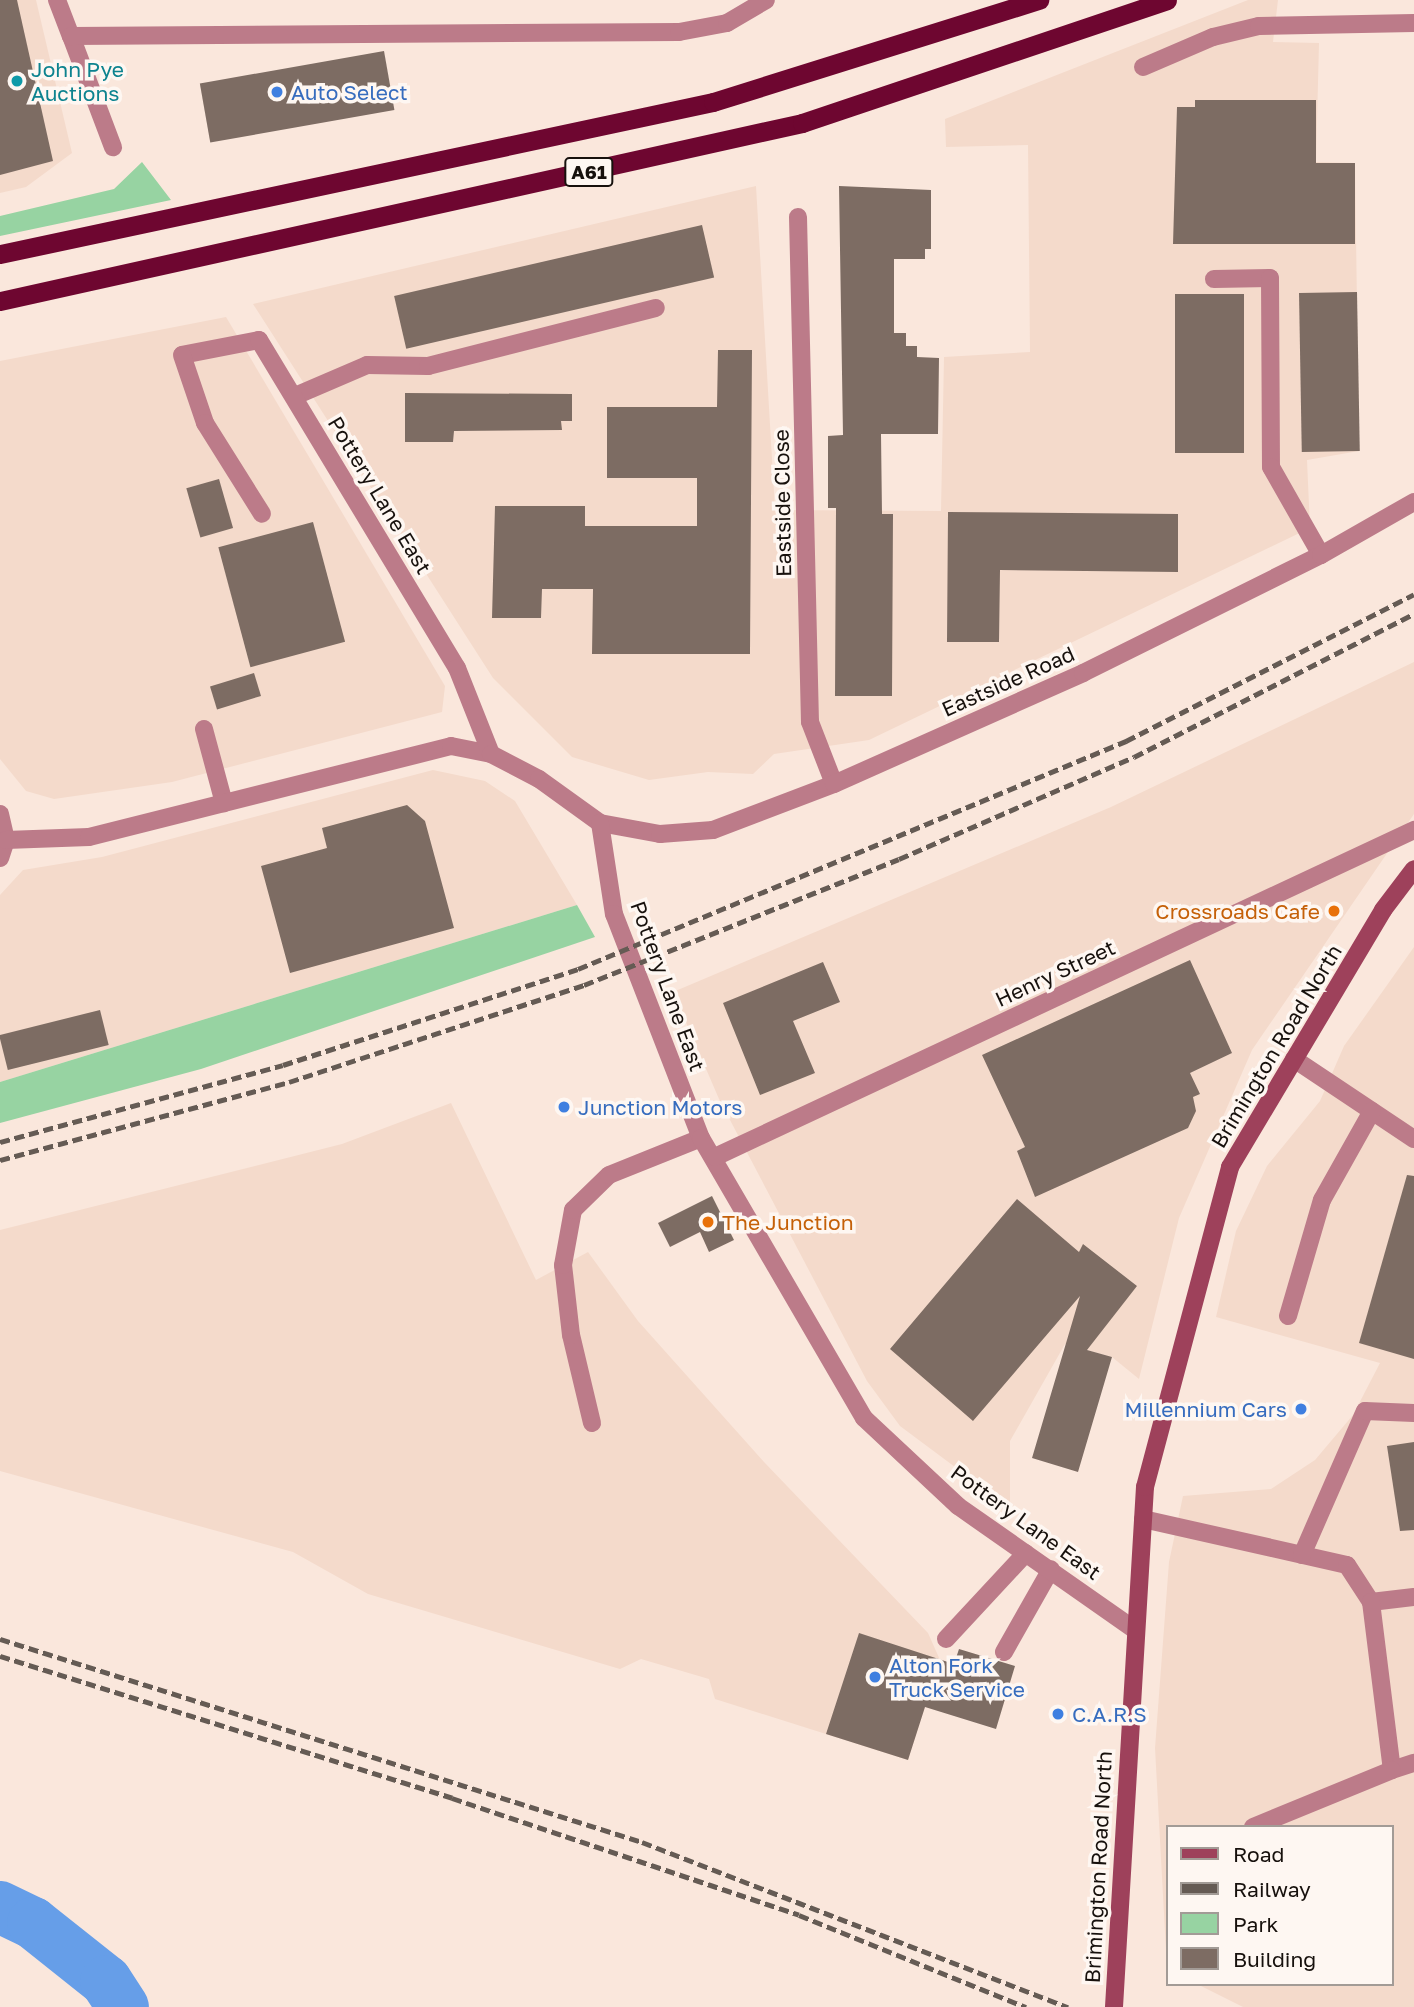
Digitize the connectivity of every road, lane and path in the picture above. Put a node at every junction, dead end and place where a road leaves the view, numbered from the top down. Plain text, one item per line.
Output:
1 (57, 0) edge
2 (766, 0) edge
3 (1039, 0) edge
4 (1167, 0) edge
5 (1414, 23) edge
6 (71, 36) junction
7 (1143, 67) dead end
8 (113, 146) dead end
9 (798, 217) dead end
10 (0, 254) edge
11 (1214, 279) dead end
12 (0, 301) edge
13 (656, 308) dead end
14 (295, 396) junction
15 (1414, 502) edge
16 (262, 514) dead end
17 (1321, 555) junction
18 (204, 729) dead end
19 (491, 754) junction
20 (834, 784) junction
21 (224, 803) junction
22 (0, 814) edge
23 (600, 823) junction
24 (1414, 831) edge
25 (6, 840) junction
26 (0, 858) edge
27 (1414, 869) edge
28 (1294, 1059) junction
29 (1372, 1111) junction
30 (701, 1138) junction
31 (1414, 1139) edge
32 (715, 1157) junction
33 (1288, 1316) dead end
34 (1414, 1413) edge
35 (592, 1423) dead end
36 (1143, 1519) junction
37 (1026, 1553) junction
38 (1302, 1555) junction
39 (1051, 1569) junction
40 (1414, 1597) edge
41 (1371, 1602) junction
42 (1135, 1630) junction
43 (946, 1639) dead end
44 (1004, 1652) dead end
45 (1414, 1763) edge
46 (1392, 1770) junction
47 (1259, 1825) edge
48 (1114, 2007) edge

1 - 6 street
2 - 6 street
3 - 10 highway, A61
4 - 12 highway, A61
5 - 7 street
6 - 8 street
9 - 20 street, Eastside Close
11 - 17 street
13 - 14 street
14 - 16 street, Pottery Lane East
14 - 19 street, Pottery Lane East
15 - 17 street, Eastside Road
17 - 20 street, Eastside Road
18 - 21 street
19 - 21 street
19 - 23 street
20 - 23 street, Eastside Road
21 - 25 street
22 - 25 street
23 - 30 street, Pottery Lane East
24 - 32 street, Henry Street
25 - 26 street
27 - 28 main road, Brimington Road North
28 - 29 street
28 - 36 main road, Brimington Road North
29 - 31 street
29 - 33 street
30 - 32 street, Pottery Lane East
30 - 35 street
32 - 37 street, Pottery Lane East
34 - 38 street
36 - 38 street
36 - 42 main road, Brimington Road North
37 - 39 street, Pottery Lane East
37 - 43 street
38 - 41 street
39 - 42 street, Pottery Lane East
39 - 44 street
40 - 41 street
41 - 46 street
42 - 48 main road, Brimington Road North
45 - 46 street
46 - 47 street

